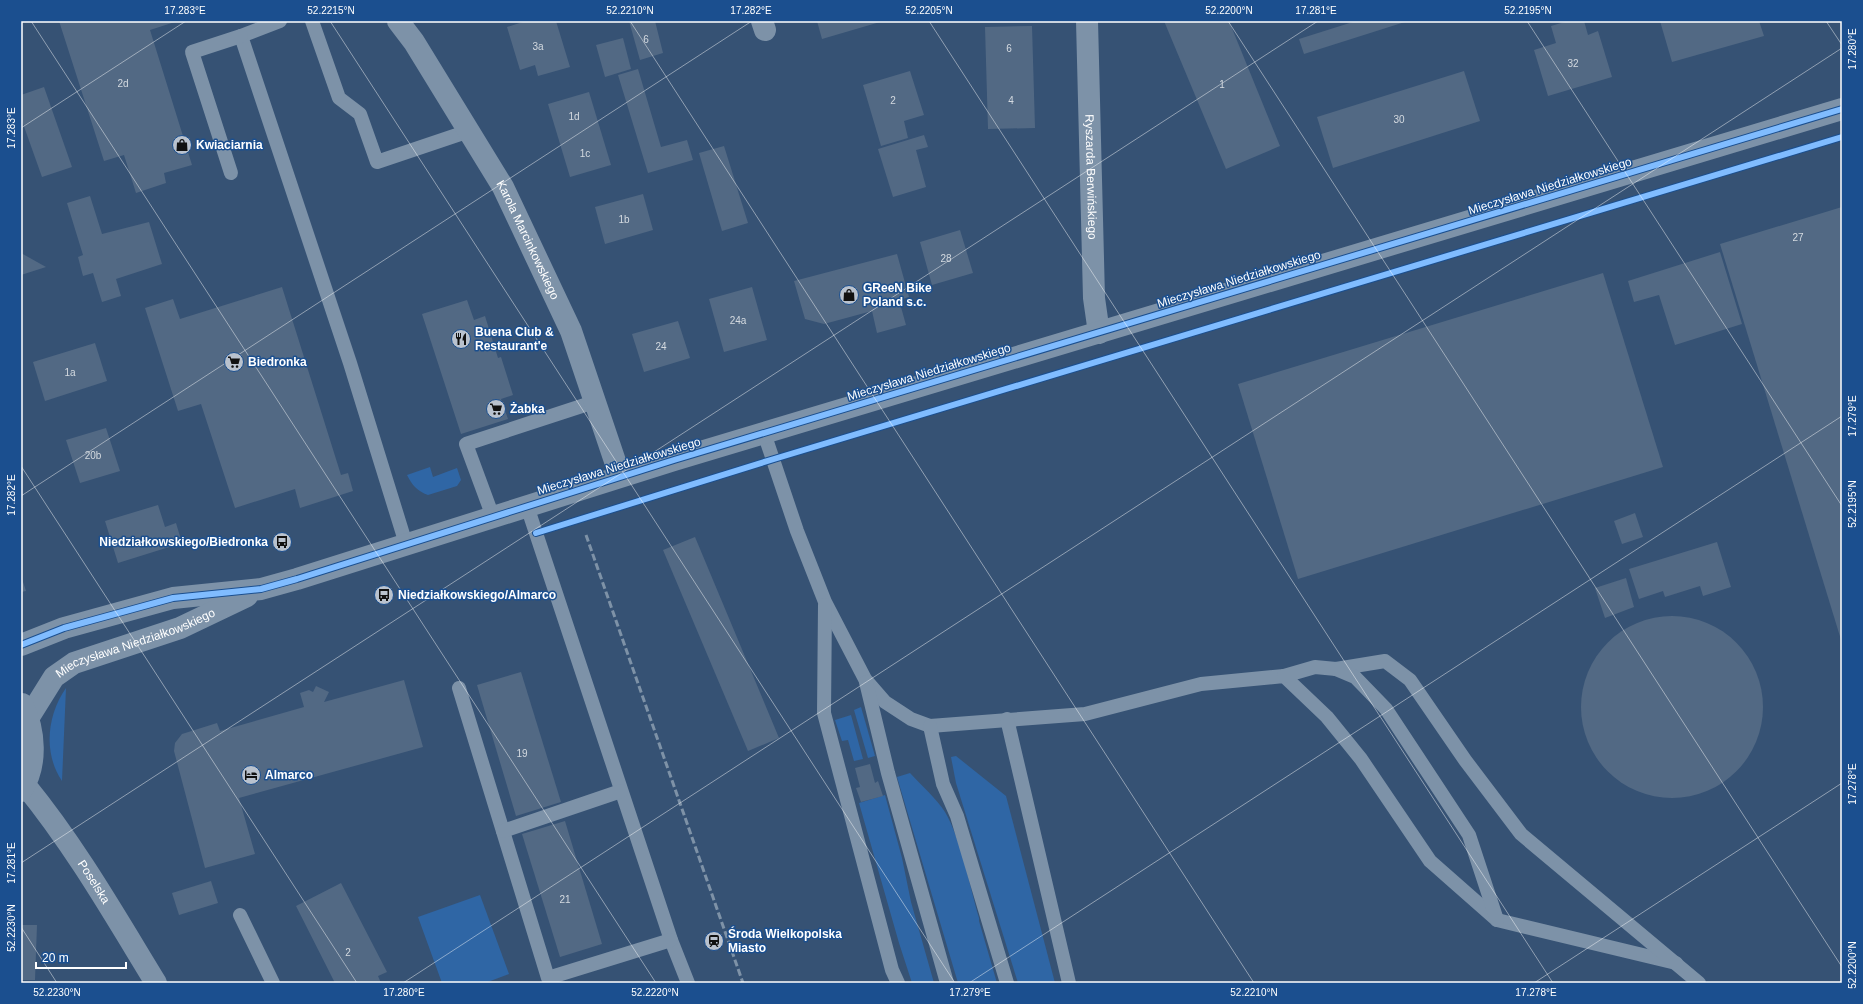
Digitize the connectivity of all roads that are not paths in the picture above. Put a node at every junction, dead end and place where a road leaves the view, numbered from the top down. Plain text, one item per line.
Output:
1 (280, 21) edge
2 (312, 21) edge
3 (398, 21) edge
4 (1086, 21) edge
5 (241, 36) junction
6 (1842, 109) edge
7 (469, 131) junction
8 (231, 173) dead end
9 (1099, 333) junction
10 (594, 402) junction
11 (764, 433) junction
12 (620, 476) junction
13 (527, 506) junction
14 (493, 517) junction
15 (406, 544) junction
16 (261, 589) junction
17 (825, 602) junction
18 (21, 645) edge
19 (1336, 669) junction
20 (1284, 676) junction
21 (865, 679) junction
22 (459, 688) dead end
23 (25, 710) edge
24 (1007, 719) junction
25 (930, 726) junction
26 (23, 788) edge
27 (621, 791) junction
28 (503, 831) junction
29 (240, 915) dead end
30 (1497, 920) junction
31 (671, 940) junction
32 (1676, 963) junction
33 (156, 983) edge
34 (273, 983) edge
35 (688, 983) edge
36 (898, 983) edge
37 (947, 983) edge
38 (1007, 983) edge
39 (1069, 983) edge
40 (1699, 983) edge

1 - 5 lane
2 - 7 lane
3 - 7 street, Karola Marcinkowskiego
4 - 9 street, Ryszarda Berwińskiego
5 - 8 lane
5 - 15 lane
6 - 9 street, Mieczysława Niedziałkowskiego
7 - 10 street, Karola Marcinkowskiego
9 - 11 street, Mieczysława Niedziałkowskiego
10 - 12 street, Karola Marcinkowskiego
10 - 14 lane
11 - 12 street, Mieczysława Niedziałkowskiego
11 - 17 lane
12 - 13 street, Mieczysława Niedziałkowskiego
13 - 14 street, Mieczysława Niedziałkowskiego
13 - 27 lane
14 - 15 street, Mieczysława Niedziałkowskiego
15 - 16 street, Mieczysława Niedziałkowskiego
16 - 18 street, Mieczysława Niedziałkowskiego
16 - 23 street, Mieczysława Niedziałkowskiego
17 - 21 lane
17 - 36 lane
19 - 20 lane
19 - 30 lane
19 - 32 lane
20 - 24 lane
20 - 30 lane
21 - 25 lane
21 - 37 lane
22 - 28 lane
23 - 26 street
24 - 25 lane
24 - 39 lane
25 - 38 lane
26 - 33 street, Poselska
27 - 28 lane
27 - 31 lane
28 - 31 lane
29 - 34 lane
30 - 32 lane
31 - 35 lane
32 - 40 lane

